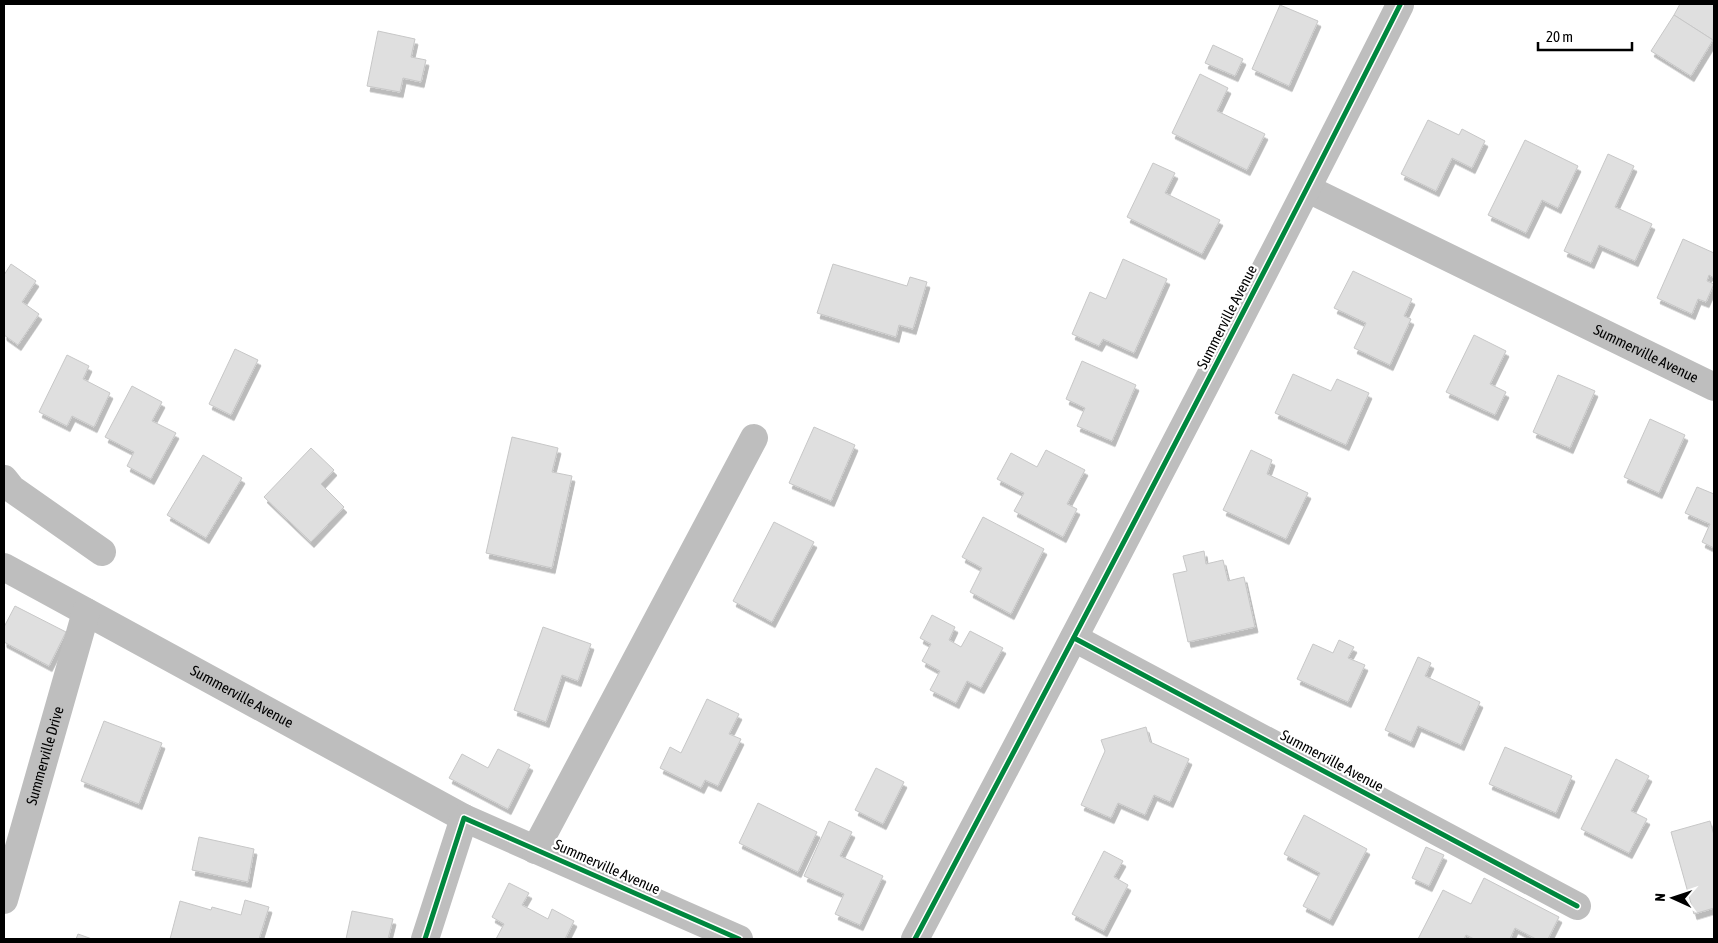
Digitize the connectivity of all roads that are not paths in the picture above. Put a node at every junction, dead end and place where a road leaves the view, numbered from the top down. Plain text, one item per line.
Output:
1 (1400, 5) dead end
2 (1308, 188) junction
3 (1714, 387) edge
4 (754, 438) dead end
5 (4, 479) edge
6 (102, 552) dead end
7 (4, 567) edge
8 (86, 612) junction
9 (1074, 638) junction
10 (464, 818) junction
11 (535, 850) junction
12 (4, 900) edge
13 (1577, 906) dead end
14 (736, 938) edge
15 (425, 939) edge
16 (915, 939) edge

1 - 2 street, Summerville Avenue
2 - 3 street, Summerville Avenue
2 - 9 street, Summerville Avenue
4 - 11 street, Summerville Avenue
5 - 6 street
7 - 8 street, Summerville Avenue
8 - 10 street, Summerville Avenue
8 - 12 street, Summerville Drive
9 - 13 street, Summerville Avenue
9 - 16 street, Summerville Avenue
10 - 11 street, Summerville Avenue
10 - 15 street
11 - 14 street, Summerville Avenue

